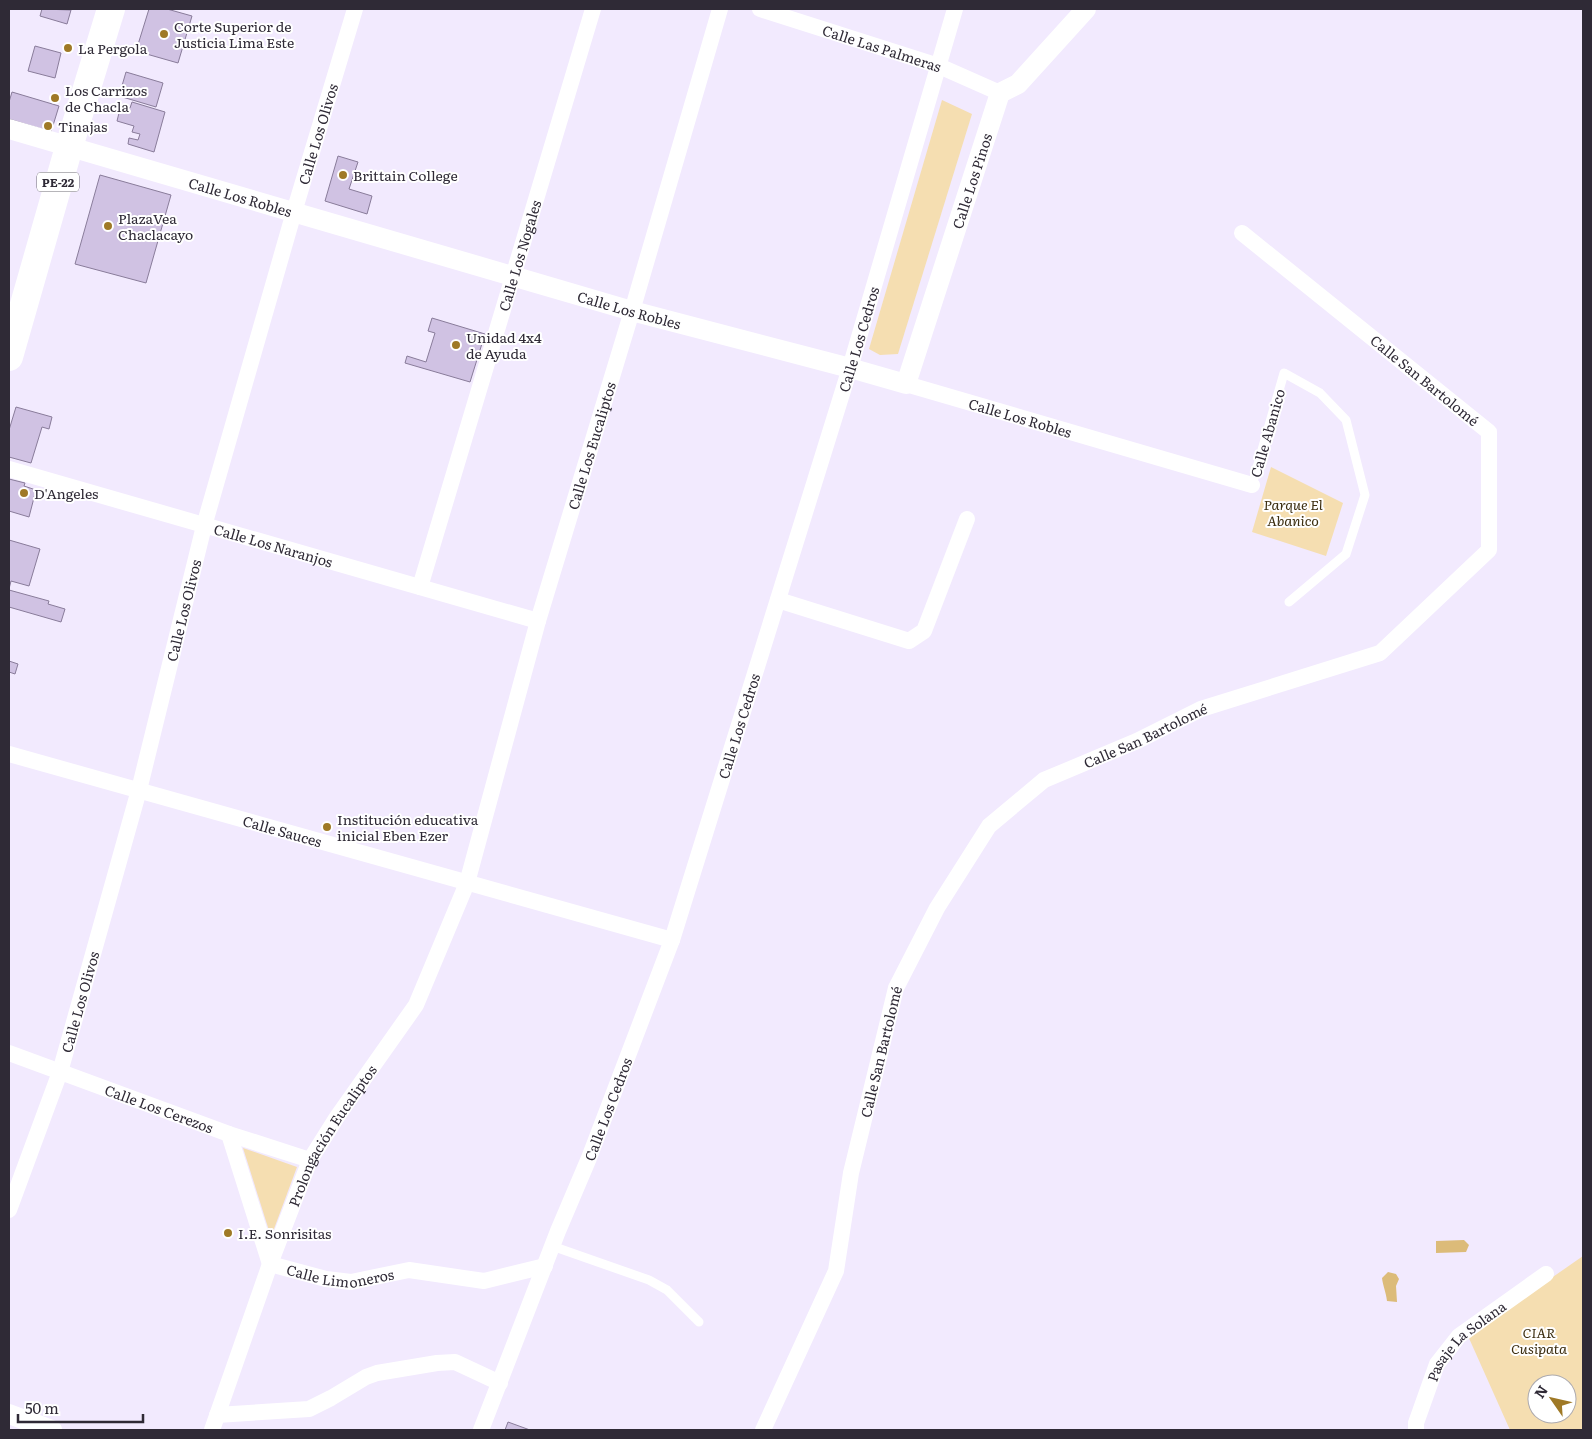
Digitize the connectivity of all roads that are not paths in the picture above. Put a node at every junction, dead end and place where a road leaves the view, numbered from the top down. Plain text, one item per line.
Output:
1 (111, 9) edge
2 (355, 9) edge
3 (593, 9) edge
4 (720, 9) edge
5 (760, 9) edge
6 (955, 9) edge
7 (1086, 9) edge
8 (939, 66) junction
9 (1000, 93) junction
10 (9, 129) edge
11 (69, 146) junction
12 (294, 212) junction
13 (1242, 233) dead end
14 (513, 275) junction
15 (632, 311) junction
16 (9, 357) edge
17 (850, 368) junction
18 (906, 384) junction
19 (9, 469) edge
20 (1252, 485) joint
21 (966, 519) dead end
22 (204, 526) junction
23 (420, 587) junction
24 (778, 600) junction
25 (1289, 602) dead end
26 (538, 621) junction
27 (9, 754) edge
28 (139, 790) junction
29 (467, 883) junction
30 (672, 940) junction
31 (9, 1053) edge
32 (60, 1072) junction
33 (229, 1134) junction
34 (310, 1160) junction
35 (9, 1210) edge
36 (552, 1246) junction
37 (270, 1264) junction
38 (545, 1266) junction
39 (1546, 1274) dead end
40 (700, 1322) dead end
41 (500, 1383) junction
42 (9, 1414) edge
43 (215, 1423) edge
44 (52, 1430) edge
45 (481, 1430) edge
46 (763, 1430) edge
47 (1416, 1430) edge

1 - 11 highway, PE-22
2 - 12 street, Calle Los Olivos
3 - 14 street, Calle Los Nogales
4 - 15 street, Calle Los Eucaliptos
5 - 8 street, Calle Las Palmeras
6 - 8 street, Calle Los Cedros
7 - 9 street
8 - 9 street, Calle Las Palmeras
8 - 17 street, Calle Los Cedros
9 - 18 street, Calle Los Pinos
10 - 11 street, Calle Los Robles
11 - 12 street, Calle Los Robles
11 - 16 highway, PE-22
12 - 14 street, Calle Los Robles
12 - 22 street, Calle Los Olivos
13 - 46 street, Calle San Bartolomé
14 - 15 street, Calle Los Robles
14 - 23 street, Calle Los Nogales
15 - 17 street, Calle Los Robles
15 - 26 street, Calle Los Eucaliptos
17 - 18 street, Calle Los Robles
17 - 24 street, Calle Los Cedros
18 - 20 street, Calle Los Robles
19 - 22 street, Calle Los Naranjos
20 - 25 lane, Calle Abanico
21 - 24 street
22 - 23 street, Calle Los Naranjos
22 - 28 street, Calle Los Olivos
23 - 26 street, Calle Los Naranjos
24 - 30 street, Calle Los Cedros
26 - 29 street, Calle Los Eucaliptos
27 - 28 street, Calle Sauces
28 - 29 street, Calle Sauces
28 - 32 street, Calle Los Olivos
29 - 30 street, Calle Sauces
29 - 34 street, Prolongación Eucaliptos
30 - 36 street, Calle Los Cedros
31 - 32 street, Calle Los Cerezos
32 - 33 street, Calle Los Cerezos
32 - 35 street, Calle Los Olivos
33 - 34 street, Calle Los Cerezos
33 - 37 street, Calle Limoneros
34 - 37 street, Prolongación Eucaliptos
36 - 38 street, Calle Los Cedros
36 - 40 lane
37 - 38 street, Calle Limoneros
37 - 43 street, Prolongación Eucaliptos
38 - 41 street, Calle Los Cedros
39 - 47 street, Pasaje La Solana
41 - 43 street
41 - 45 street, Calle Los Cedros
42 - 44 street

